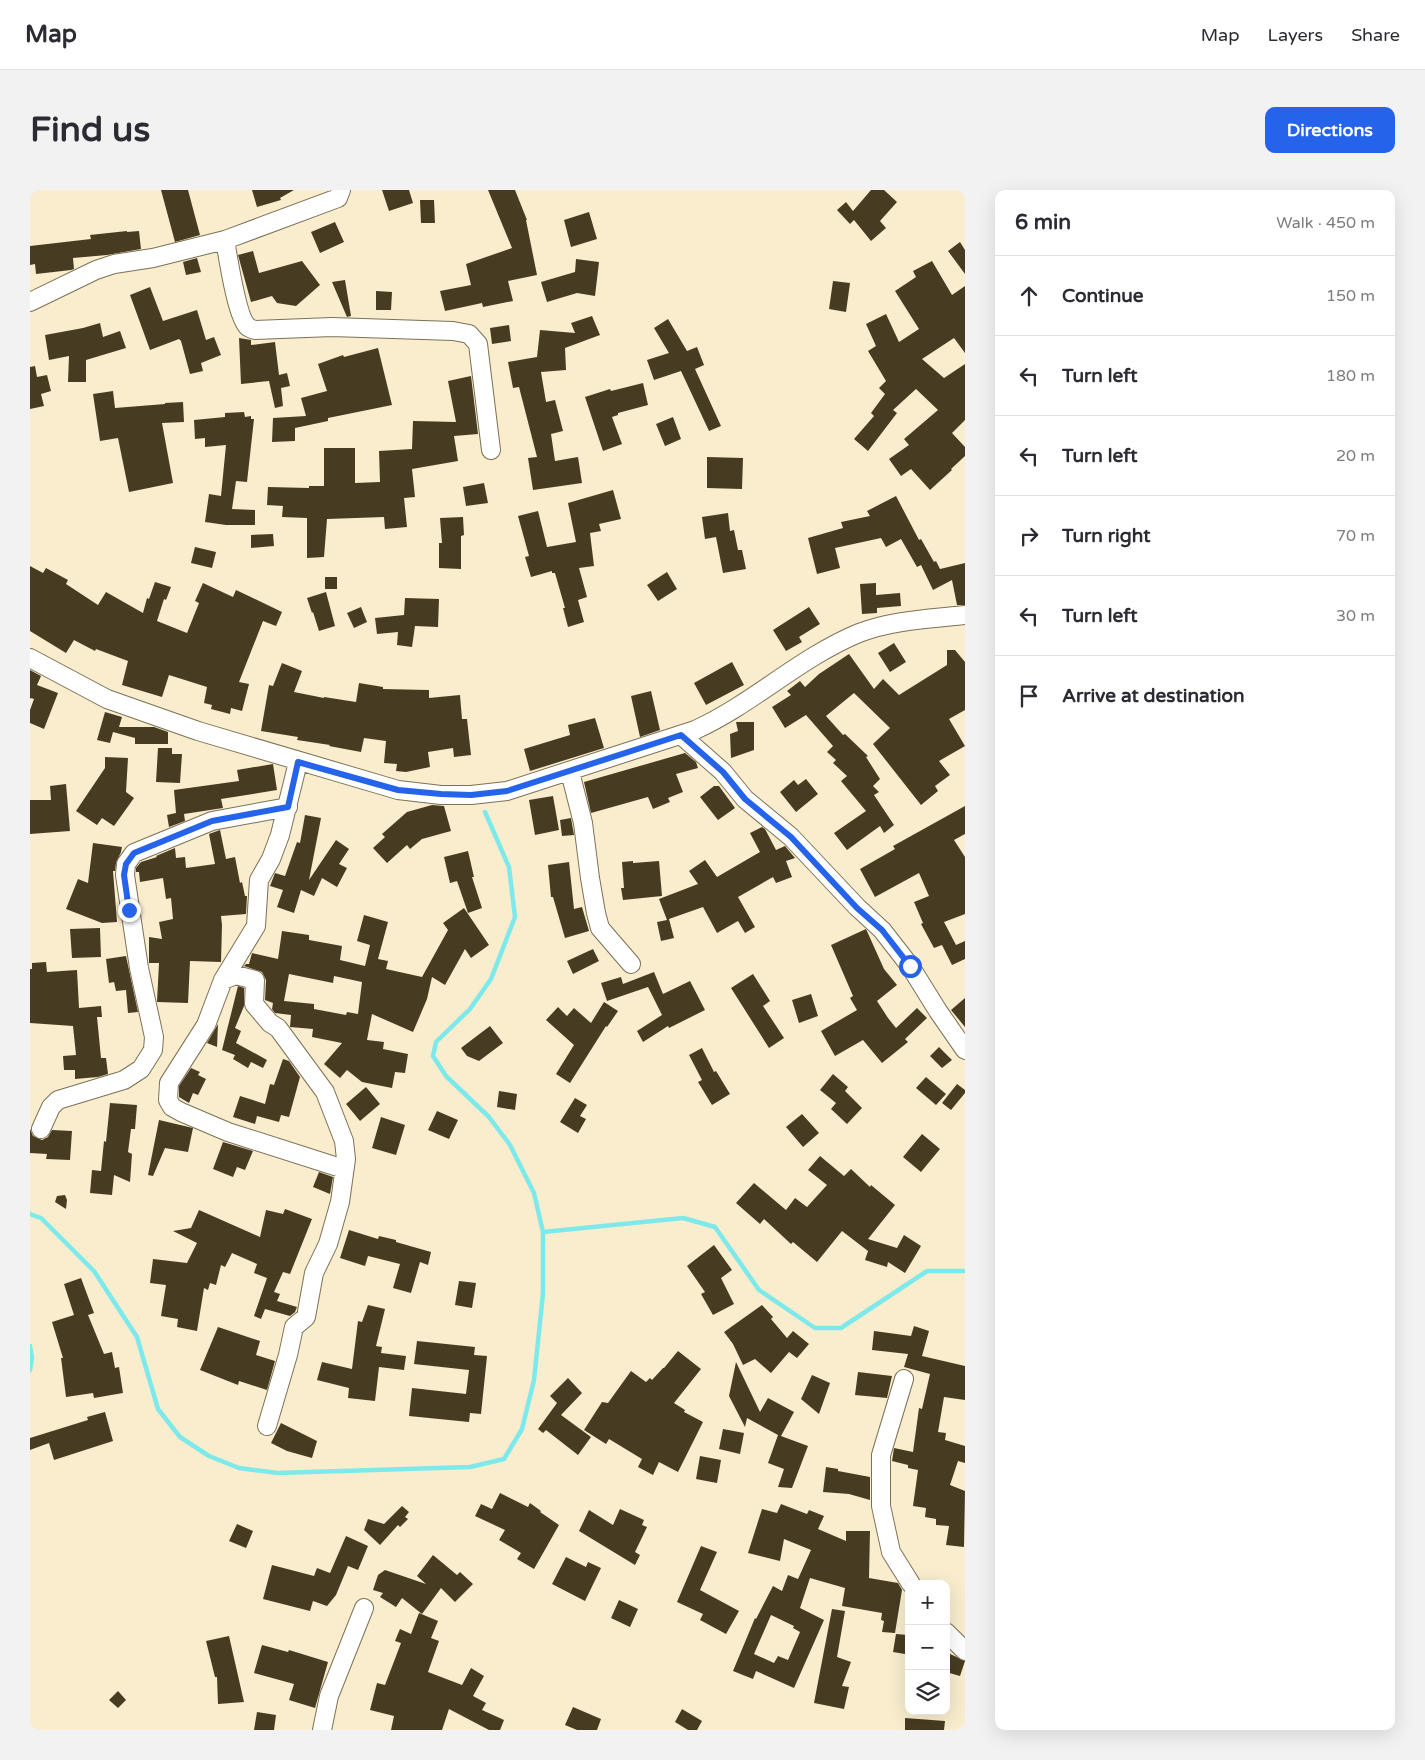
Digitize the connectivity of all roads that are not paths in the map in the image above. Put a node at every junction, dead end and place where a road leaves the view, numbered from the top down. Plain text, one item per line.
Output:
1 (341, 190) edge
2 (225, 240) junction
3 (30, 302) edge
4 (491, 450) dead end
5 (965, 615) edge
6 (30, 658) edge
7 (681, 735) junction
8 (298, 762) junction
9 (570, 772) junction
10 (288, 807) junction
11 (631, 964) dead end
12 (223, 980) junction
13 (965, 1050) edge
14 (41, 1129) dead end
15 (344, 1169) junction
16 (904, 1379) dead end
17 (267, 1426) dead end
18 (909, 1580) edge
19 (364, 1608) dead end
20 (950, 1636) edge
21 (965, 1651) edge
22 (322, 1730) edge

1 - 2 street
2 - 3 street
2 - 4 street
5 - 7 street
6 - 8 street
7 - 9 street
7 - 13 street
8 - 9 street
8 - 10 street
9 - 11 street
10 - 12 street
10 - 14 street
12 - 15 street
12 - 15 street
15 - 17 street
16 - 18 street
19 - 22 street
20 - 21 street

